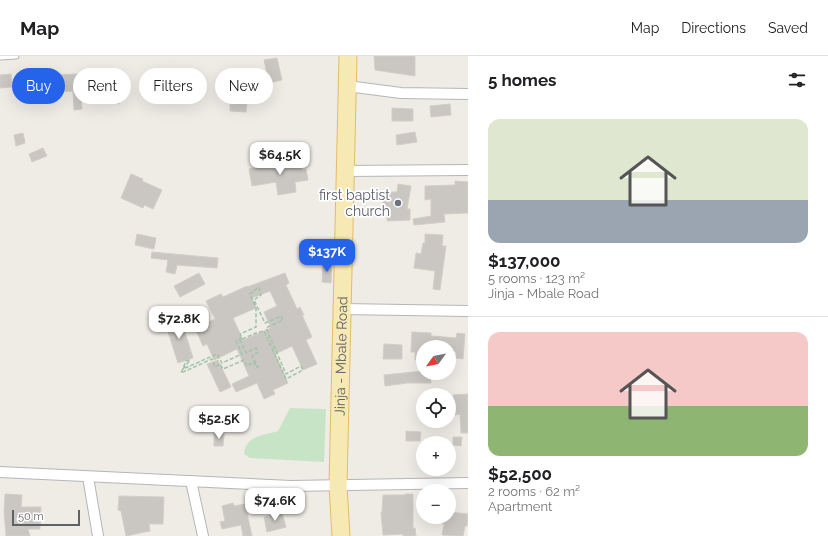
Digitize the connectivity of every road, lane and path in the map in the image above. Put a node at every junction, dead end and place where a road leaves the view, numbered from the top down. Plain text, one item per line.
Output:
1 (16, 56) edge
2 (348, 56) edge
3 (0, 57) edge
4 (347, 86) junction
5 (468, 94) edge
6 (468, 170) edge
7 (345, 171) junction
8 (342, 310) junction
9 (468, 311) edge
10 (220, 364) joint
11 (0, 472) edge
12 (88, 477) junction
13 (191, 481) junction
14 (468, 483) edge
15 (338, 485) junction
16 (98, 536) edge
17 (203, 536) edge
18 (341, 536) edge

1 - 3 lane
2 - 4 main road, Jinja - Mbale Road
4 - 5 street
4 - 7 main road, Jinja - Mbale Road
6 - 7 street
7 - 8 main road, Jinja - Mbale Road
8 - 9 street
8 - 15 main road, Jinja - Mbale Road
10 - 10 path
11 - 12 street
12 - 13 street
12 - 16 street
13 - 15 street
13 - 17 street
14 - 15 street
15 - 18 main road, Jinja - Mbale Road

